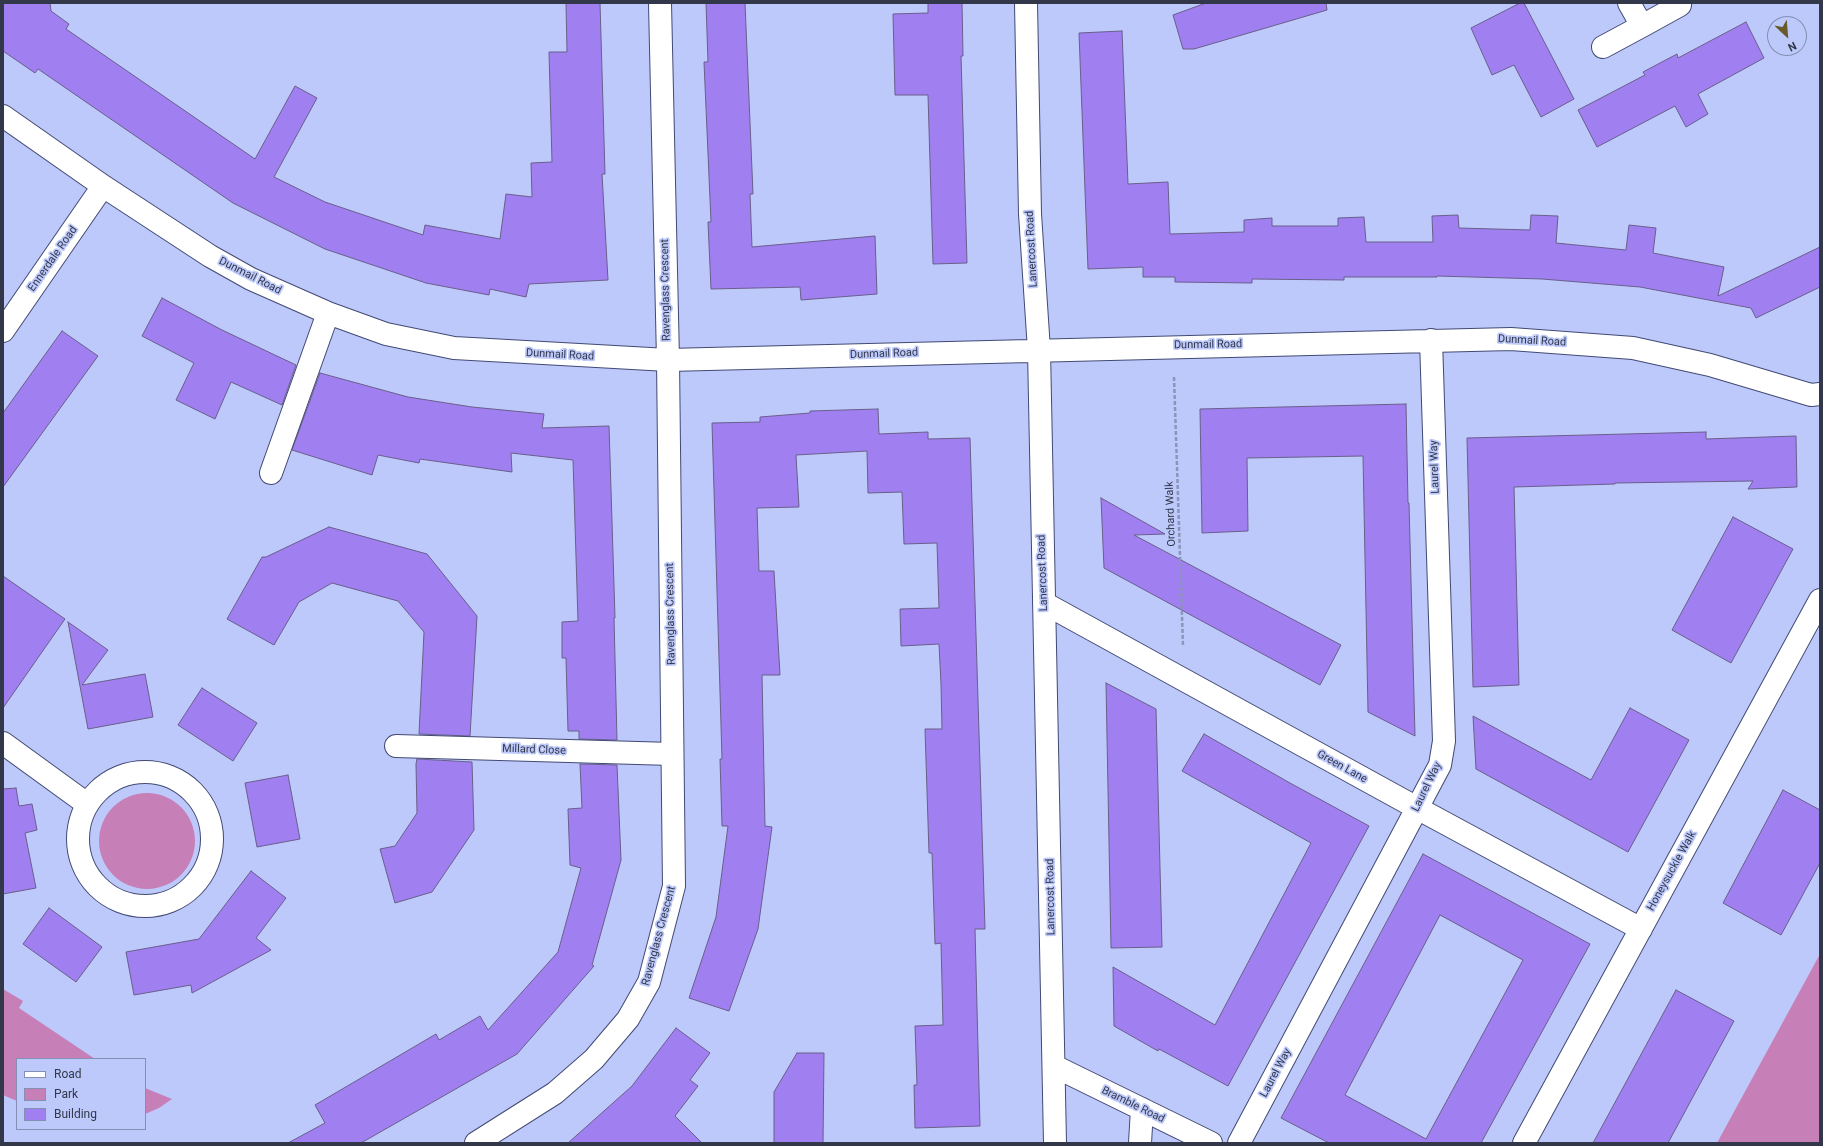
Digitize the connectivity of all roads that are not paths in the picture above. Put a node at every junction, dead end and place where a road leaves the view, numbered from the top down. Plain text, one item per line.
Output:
1 (660, 3) edge
2 (1026, 3) edge
3 (1629, 3) edge
4 (1680, 5) dead end
5 (1642, 26) junction
6 (1603, 47) dead end
7 (3, 116) edge
8 (103, 186) junction
9 (328, 313) junction
10 (3, 331) edge
11 (1431, 340) junction
12 (1038, 350) junction
13 (668, 360) junction
14 (1820, 394) edge
15 (271, 474) dead end
16 (1820, 600) edge
17 (1044, 603) junction
18 (3, 743) edge
19 (396, 746) dead end
20 (672, 754) junction
21 (87, 804) junction
22 (1417, 808) junction
23 (1641, 929) junction
24 (1054, 1066) junction
25 (1142, 1109) junction
26 (476, 1143) edge
27 (1055, 1143) edge
28 (1140, 1143) edge
29 (1211, 1143) edge
30 (1239, 1143) edge
31 (1524, 1143) edge

1 - 13 street, Ravenglass Crescent
2 - 12 street, Lanercost Road
3 - 5 street
4 - 5 street
5 - 6 street
7 - 8 street, Dunmail Road
8 - 9 street, Dunmail Road
8 - 10 street, Ennerdale Road
9 - 13 street, Dunmail Road
9 - 15 street
11 - 12 street, Dunmail Road
11 - 14 street, Dunmail Road
11 - 22 street, Laurel Way
12 - 13 street, Dunmail Road
12 - 17 street, Lanercost Road
13 - 20 street, Ravenglass Crescent
16 - 23 street, Honeysuckle Walk
17 - 22 street, Green Lane
17 - 24 street, Lanercost Road
18 - 21 street
19 - 20 street, Millard Close
20 - 26 street, Ravenglass Crescent
21 - 21 street
22 - 23 street, Green Lane
22 - 30 street, Laurel Way
23 - 31 street, Honeysuckle Walk
24 - 25 street, Bramble Road
24 - 27 street, Lanercost Road
25 - 28 street
25 - 29 street, Bramble Road

